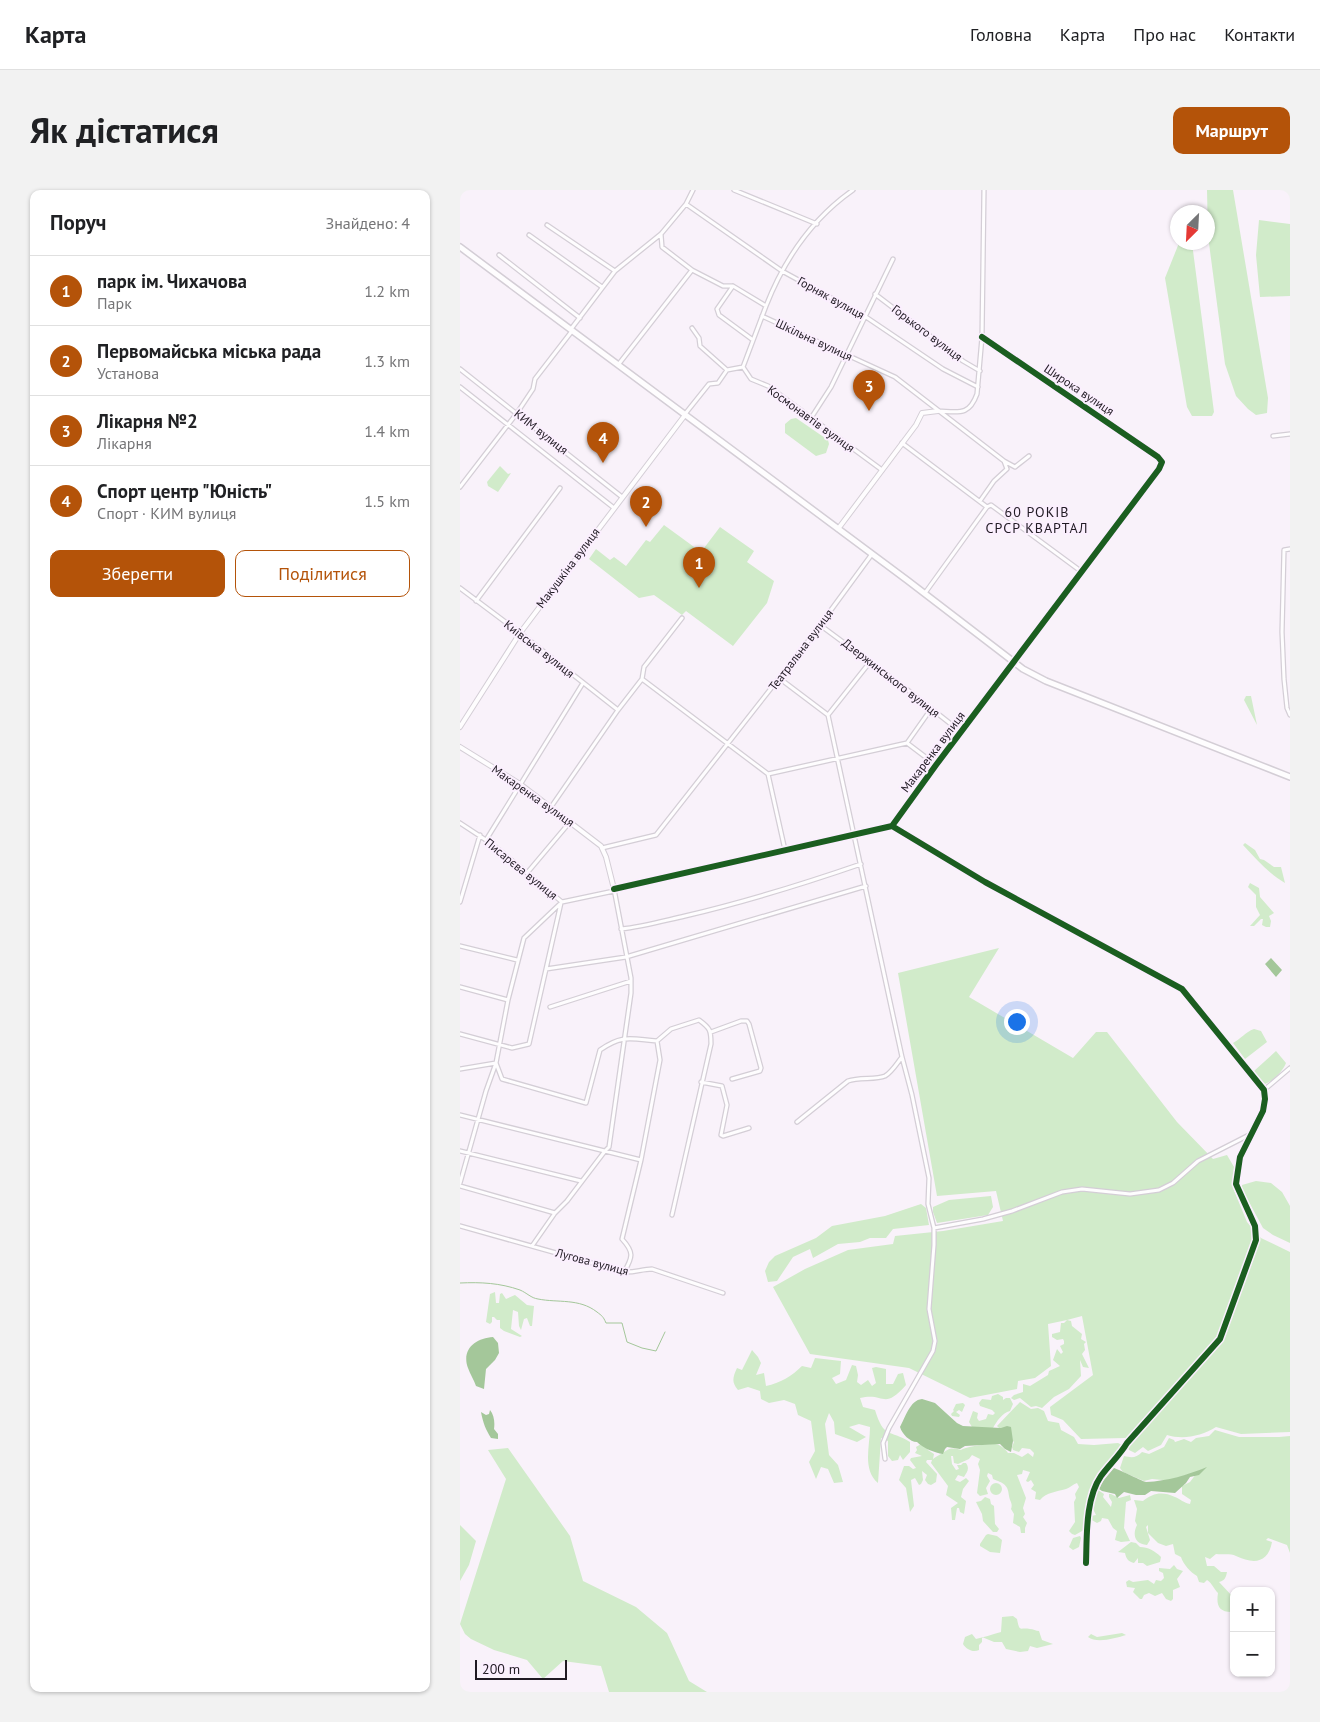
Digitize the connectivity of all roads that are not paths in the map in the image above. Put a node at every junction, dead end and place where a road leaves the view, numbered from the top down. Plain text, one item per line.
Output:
1 (693, 190) edge
2 (734, 190) edge
3 (853, 190) edge
4 (984, 190) edge
5 (686, 204) junction
6 (817, 224) junction
7 (547, 225) dead end
8 (661, 234) junction
9 (529, 235) dead end
10 (460, 247) edge
11 (499, 255) dead end
12 (893, 259) dead end
13 (692, 270) junction
14 (615, 271) junction
15 (782, 271) junction
16 (733, 286) junction
17 (602, 287) junction
18 (875, 294) junction
19 (766, 306) junction
20 (762, 316) junction
21 (866, 317) junction
22 (580, 318) junction
23 (692, 328) dead end
24 (571, 330) junction
25 (982, 337) junction
26 (753, 340) junction
27 (847, 355) junction
28 (618, 365) junction
29 (743, 367) junction
30 (460, 369) edge
31 (727, 370) junction
32 (980, 371) junction
33 (460, 387) edge
34 (978, 387) junction
35 (938, 411) junction
36 (517, 413) junction
37 (685, 415) junction
38 (811, 418) junction
39 (509, 424) junction
40 (1290, 434) edge
41 (1273, 436) dead end
42 (902, 443) junction
43 (1029, 456) dead end
44 (1004, 462) junction
45 (1162, 462) joint
46 (882, 470) junction
47 (460, 487) edge
48 (560, 488) dead end
49 (622, 497) junction
50 (980, 501) junction
51 (987, 507) junction
52 (614, 508) junction
53 (838, 529) junction
54 (1290, 549) edge
55 (872, 554) junction
56 (1082, 572) junction
57 (460, 588) edge
58 (924, 593) junction
59 (476, 601) junction
60 (682, 618) dead end
61 (820, 625) junction
62 (520, 633) junction
63 (870, 662) junction
64 (1014, 662) junction
65 (779, 678) junction
66 (642, 679) junction
67 (583, 683) junction
68 (931, 709) junction
69 (618, 710) junction
70 (1290, 715) edge
71 (828, 716) junction
72 (460, 727) edge
73 (961, 732) junction
74 (907, 743) junction
75 (727, 744) junction
76 (461, 749) edge
77 (837, 759) junction
78 (936, 766) junction
79 (768, 774) junction
80 (1290, 777) edge
81 (520, 784) junction
82 (551, 807) junction
83 (570, 822) junction
84 (460, 823) edge
85 (892, 826) junction
86 (854, 834) junction
87 (480, 835) junction
88 (486, 840) junction
89 (602, 848) junction
90 (785, 850) junction
91 (861, 864) junction
92 (526, 873) junction
93 (866, 886) junction
94 (614, 890) junction
95 (460, 900) edge
96 (562, 902) junction
97 (621, 929) junction
98 (460, 946) edge
99 (626, 957) junction
100 (518, 960) junction
101 (546, 970) junction
102 (631, 981) junction
103 (460, 987) edge
104 (508, 1000) junction
105 (550, 1007) dead end
106 (711, 1032) junction
107 (460, 1034) edge
108 (624, 1038) junction
109 (657, 1041) junction
110 (499, 1045) junction
111 (902, 1057) junction
112 (496, 1063) junction
113 (1290, 1068) edge
114 (460, 1069) edge
115 (732, 1079) dead end
116 (701, 1082) junction
117 (1264, 1090) junction
118 (460, 1115) edge
119 (478, 1120) junction
120 (797, 1122) dead end
121 (749, 1128) dead end
122 (1252, 1134) junction
123 (460, 1150) edge
124 (605, 1150) junction
125 (469, 1153) junction
126 (641, 1160) junction
127 (581, 1181) junction
128 (460, 1185) edge
129 (555, 1213) junction
130 (672, 1215) dead end
131 (460, 1226) edge
132 (934, 1228) junction
133 (532, 1246) junction
134 (624, 1272) junction
135 (723, 1292) dead end
136 (885, 1459) dead end
137 (1086, 1564) dead end

1 - 5 street
2 - 6 street
3 - 6 street
4 - 25 street
5 - 8 street
5 - 15 street, Горняк вулиця
6 - 15 street
7 - 14 street
8 - 13 street, Шкільна вулиця
8 - 14 street
9 - 17 street
10 - 24 main road
11 - 22 street
12 - 18 street
13 - 16 street, Шкільна вулиця
13 - 28 street
14 - 17 street
15 - 19 street
15 - 21 street, Горняк вулиця
16 - 19 street, Шкільна вулиця
16 - 26 street
17 - 22 street
18 - 21 street
18 - 32 street, Горького вулиця
19 - 20 street, Шкільна вулиця
20 - 26 street
20 - 27 street, Шкільна вулиця
21 - 27 street
21 - 34 street, Горняк вулиця
22 - 24 street
23 - 31 street
24 - 28 main road
24 - 36 street
25 - 32 street
25 - 45 street, Широка вулиця
26 - 29 street
27 - 35 street, Шкільна вулиця
27 - 38 street
28 - 37 main road
29 - 31 street
29 - 38 street, Космонавтів вулиця
30 - 36 street, КИМ вулиця
31 - 37 street
32 - 34 street
33 - 39 street, КИМ вулиця
34 - 35 street
35 - 42 street
35 - 44 street, Шкільна вулиця
36 - 39 street
36 - 49 street, КИМ вулиця
37 - 49 street, Макушкіна вулиця
37 - 53 main road
38 - 46 street, Космонавтів вулиця
39 - 47 street
39 - 52 street, КИМ вулиця
40 - 41 street
42 - 46 street
42 - 50 street
43 - 44 street
44 - 50 street
45 - 56 street, Макаренка вулиця
46 - 53 street
48 - 59 street
49 - 52 street, Макушкіна вулиця
50 - 51 street
51 - 56 street
51 - 58 street
52 - 62 street, Макушкіна вулиця
53 - 55 main road
54 - 70 street
55 - 58 main road
55 - 61 street, Театральна вулиця
56 - 64 street, Макаренка вулиця
57 - 59 street, Київська вулиця
58 - 64 main road
59 - 62 street, Київська вулиця
60 - 66 street
61 - 63 street, Дзержинського вулиця
61 - 65 street, Театральна вулиця
62 - 67 street, Київська вулиця
62 - 72 street, Макушкіна вулиця
63 - 68 street, Дзержинського вулиця
63 - 71 street
64 - 73 street, Макаренка вулиця
64 - 80 main road
65 - 71 street
65 - 75 street, Театральна вулиця
66 - 69 street
66 - 75 street
67 - 69 street, Київська вулиця
67 - 81 street
68 - 73 street, Дзержинського вулиця
68 - 74 street
69 - 82 street
71 - 77 street
73 - 78 street, Макаренка вулиця
74 - 77 street
74 - 78 street
75 - 79 street
75 - 89 street, Театральна вулиця
76 - 81 street, Макаренка вулиця
77 - 79 street
77 - 86 street
78 - 85 street, Макаренка вулиця
79 - 90 street
81 - 82 street, Макаренка вулиця
81 - 88 street
82 - 83 street, Макаренка вулиця
83 - 89 street, Макаренка вулиця
83 - 92 street
84 - 87 street, Писарєва вулиця
85 - 86 street
85 - 117 street
86 - 90 street
86 - 91 street
87 - 88 street, Писарєва вулиця
87 - 95 street
88 - 92 street, Писарєва вулиця
89 - 94 street
90 - 94 street
91 - 93 street
91 - 97 street
92 - 96 street, Писарєва вулиця
93 - 99 street
93 - 111 street
94 - 96 street, Писарєва вулиця
94 - 97 street
96 - 100 street
96 - 101 street
97 - 99 street
98 - 100 street
99 - 101 street
99 - 102 street
100 - 104 street
101 - 110 street
102 - 105 street
102 - 108 street
103 - 104 street
104 - 110 street
106 - 109 street
106 - 115 street
106 - 116 street
107 - 110 street
108 - 109 street
108 - 112 street
108 - 124 street
109 - 126 street
110 - 112 street
111 - 120 street
111 - 132 street
112 - 114 street
112 - 119 street
113 - 117 street
116 - 121 street
116 - 130 street
117 - 122 street
118 - 119 street
119 - 124 street
119 - 125 street
122 - 132 street
122 - 137 street
123 - 125 street
124 - 126 street
124 - 127 street
125 - 127 street
125 - 128 street
126 - 134 street
127 - 129 street
128 - 129 street
129 - 133 street
131 - 133 street, Лугова вулиця
132 - 136 street
133 - 134 street, Лугова вулиця
134 - 135 street, Лугова вулиця

